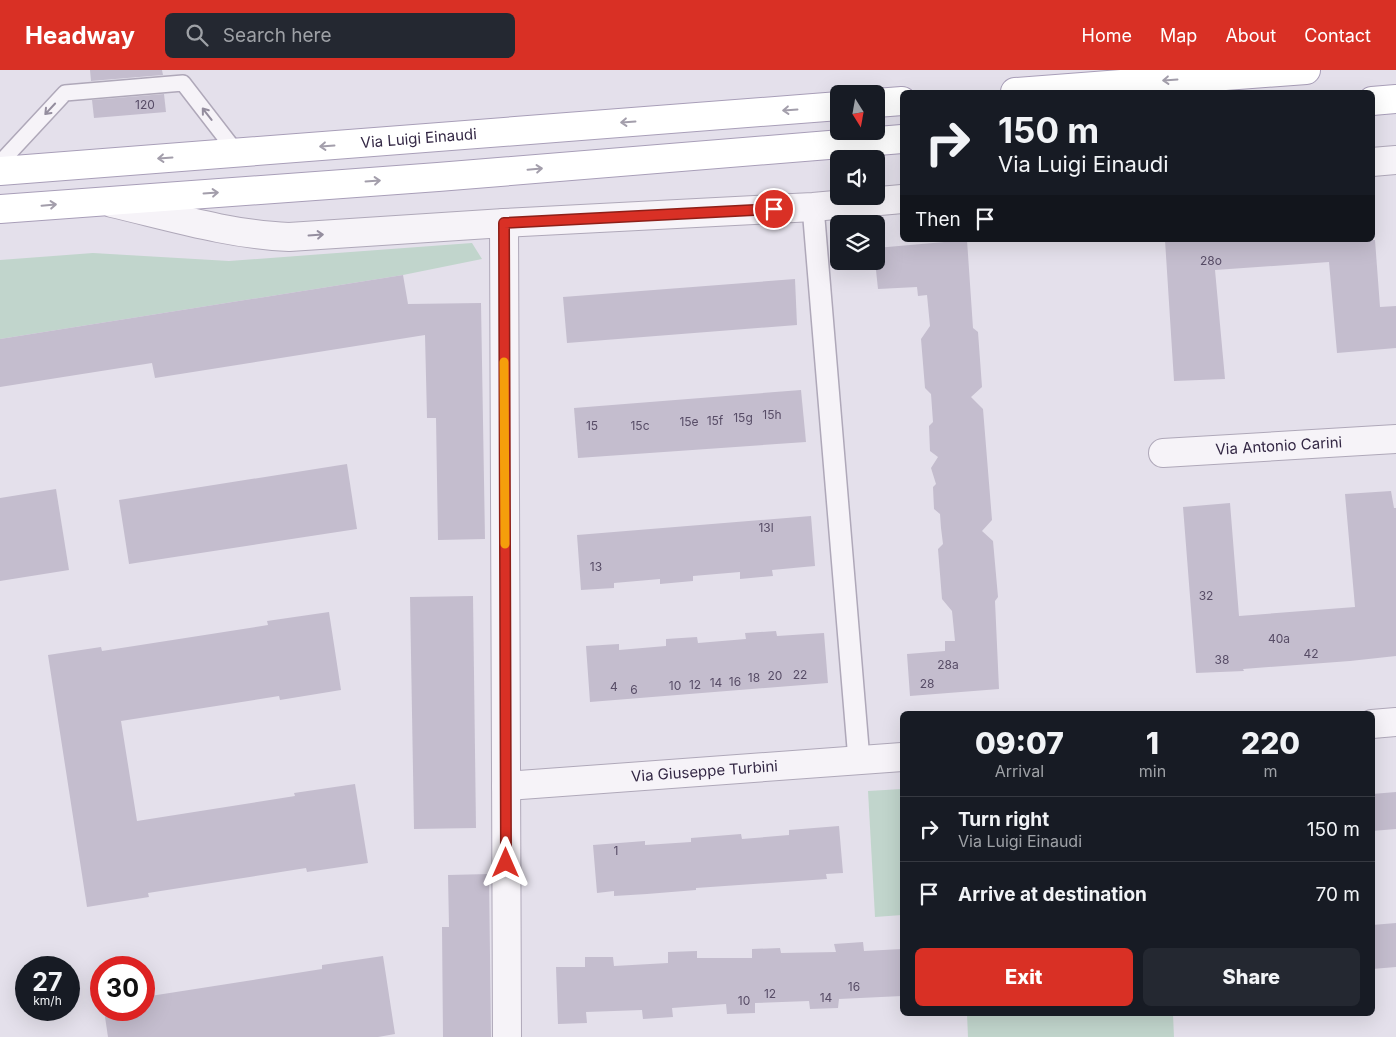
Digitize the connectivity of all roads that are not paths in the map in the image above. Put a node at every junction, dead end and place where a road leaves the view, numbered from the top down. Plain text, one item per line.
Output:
1 (1306, 70) edge
2 (1041, 90) edge
3 (1396, 99) edge
4 (900, 101) edge
5 (1375, 101) edge
6 (885, 102) edge
7 (830, 107) edge
8 (900, 139) edge
9 (237, 153) junction
10 (1396, 160) edge
11 (1375, 162) edge
12 (0, 163) edge
13 (0, 171) edge
14 (900, 199) edge
15 (100, 200) junction
16 (813, 207) junction
17 (0, 209) edge
18 (504, 223) junction
19 (1396, 439) edge
20 (1163, 453) dead end
21 (1396, 722) edge
22 (1375, 724) edge
23 (900, 757) edge
24 (859, 760) junction
25 (506, 786) junction
26 (506, 1037) edge

1 -> 2 main road
3 - 5 main road
4 - 6 main road
7 -> 9 main road, Via Luigi Einaudi
15 -> 8 main road
9 -> 12 lane
9 -> 13 main road, Via Luigi Einaudi
10 - 11 street
14 - 16 street
17 -> 15 main road
15 -> 18 street
16 - 18 street
16 - 24 street
18 - 25 street
19 - 20 street, Via Antonio Carini
21 - 22 street
23 - 24 street, Via Giuseppe Turbini
24 - 25 street, Via Giuseppe Turbini
25 - 26 street

